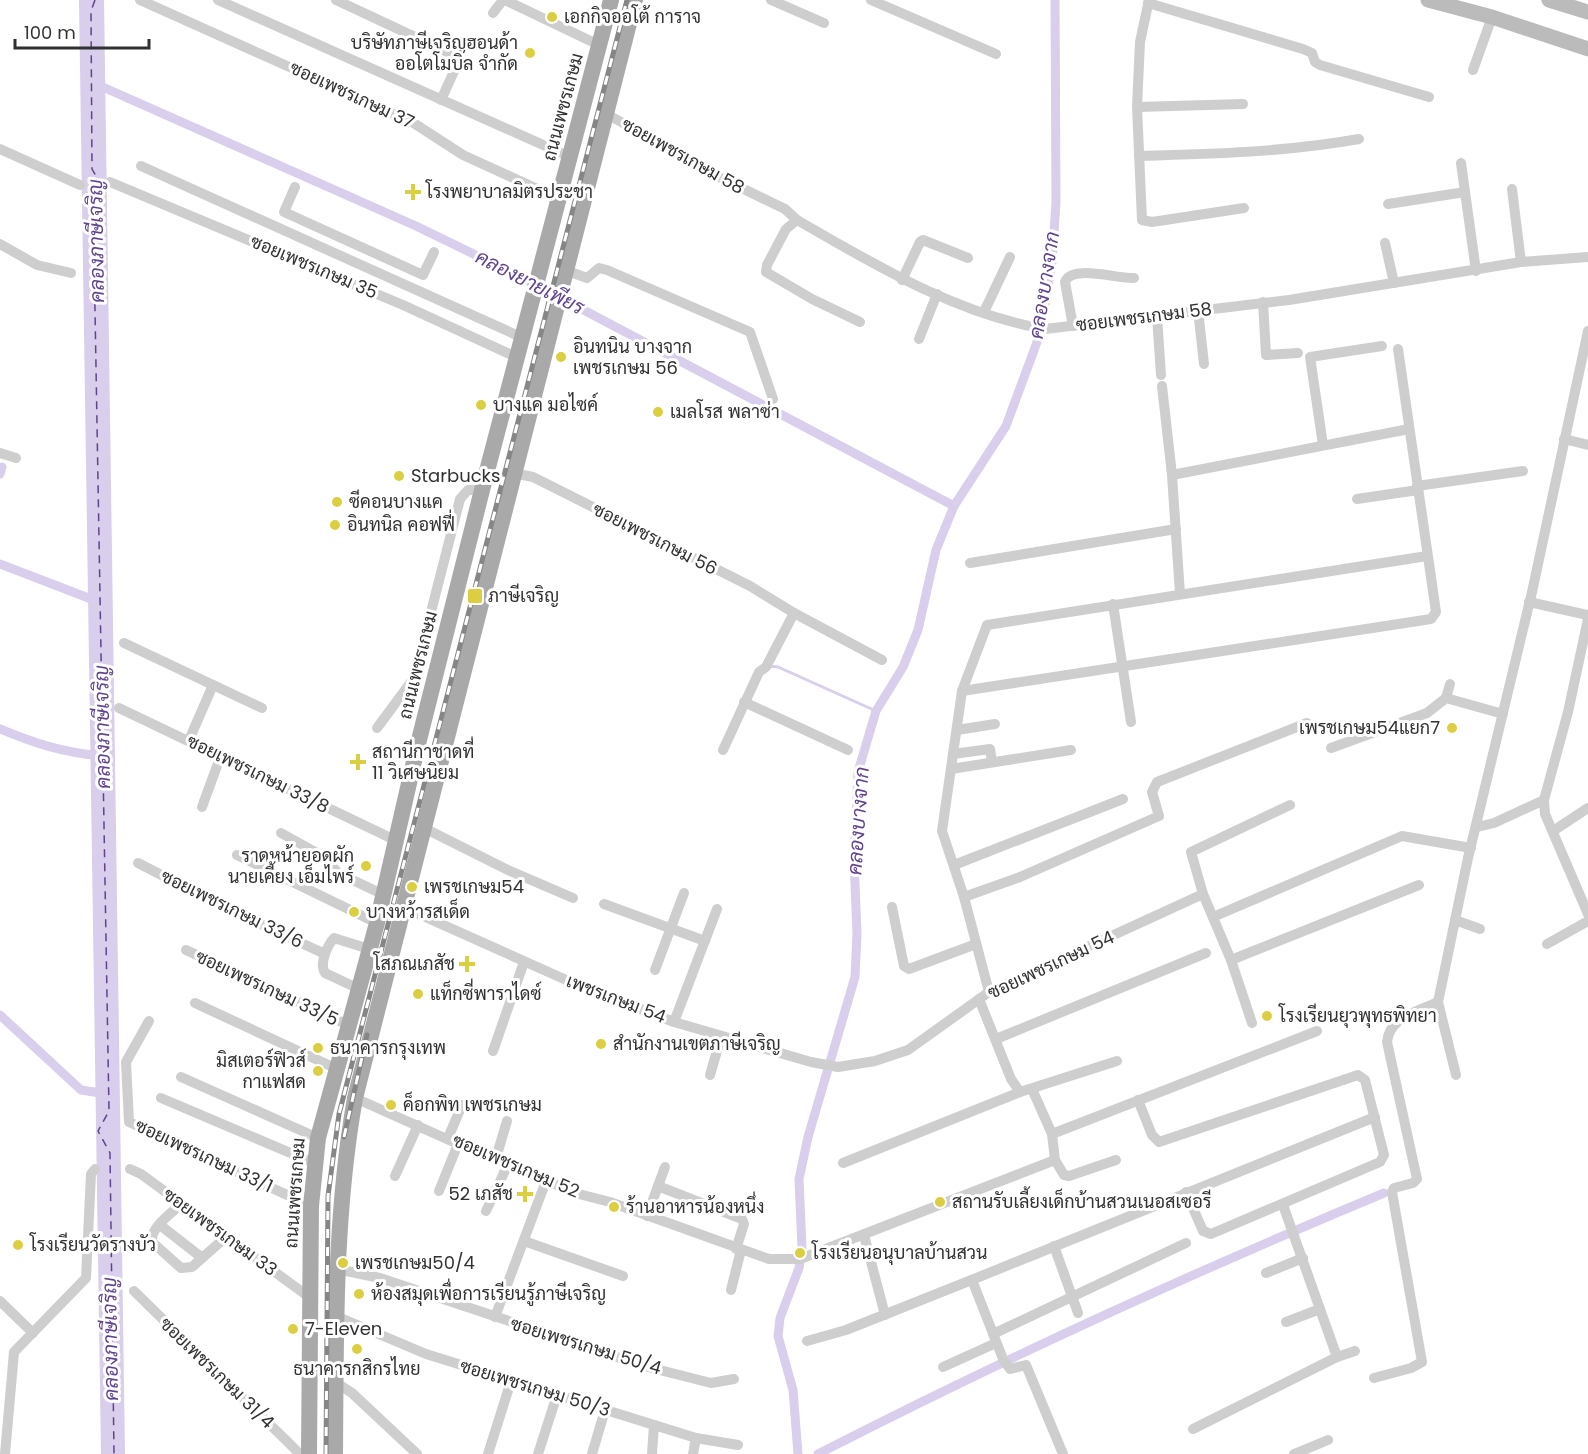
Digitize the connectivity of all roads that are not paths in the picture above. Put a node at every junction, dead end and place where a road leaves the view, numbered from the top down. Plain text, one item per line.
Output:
1 (140, 0) edge
2 (218, 0) edge
3 (336, 0) edge
4 (611, 0) edge
5 (635, 0) edge
6 (771, 0) edge
7 (871, 0) edge
8 (1428, 0) edge
9 (1549, 0) edge
10 (1148, 2) edge
11 (1587, 8) edge
12 (493, 13) dead end
13 (1492, 17) junction
14 (824, 23) dead end
15 (1588, 49) edge
16 (621, 54) junction
17 (996, 54) dead end
18 (597, 55) junction
19 (1473, 70) dead end
20 (616, 74) junction
21 (1429, 96) dead end
22 (441, 100) junction
23 (1243, 104) dead end
24 (1137, 106) junction
25 (605, 113) junction
26 (1359, 139) dead end
27 (0, 149) edge
28 (1139, 156) junction
29 (570, 157) junction
30 (1461, 163) dead end
31 (141, 166) dead end
32 (110, 182) dead end
33 (80, 185) dead end
34 (294, 187) dead end
35 (1512, 189) dead end
36 (1466, 192) junction
37 (559, 199) junction
38 (1388, 204) dead end
39 (1244, 208) dead end
40 (797, 220) junction
41 (1385, 243) dead end
42 (0, 244) edge
43 (434, 252) dead end
44 (1010, 257) dead end
45 (1588, 257) edge
46 (968, 258) dead end
47 (1521, 262) junction
48 (565, 270) junction
49 (1476, 271) junction
50 (415, 272) junction
51 (71, 273) dead end
52 (1134, 278) dead end
53 (902, 280) junction
54 (1394, 283) junction
55 (408, 286) junction
56 (937, 294) junction
57 (1263, 303) junction
58 (1198, 310) junction
59 (984, 312) junction
60 (1157, 316) junction
61 (860, 322) dead end
62 (1072, 326) junction
63 (1588, 331) edge
64 (521, 337) junction
65 (919, 339) dead end
66 (1382, 346) dead end
67 (1398, 349) dead end
68 (1298, 353) dead end
69 (516, 357) junction
70 (1204, 364) dead end
71 (773, 399) dead end
72 (1409, 429) junction
73 (1564, 439) junction
74 (1323, 445) junction
75 (1588, 445) edge
76 (0, 453) edge
77 (16, 458) dead end
78 (1523, 471) dead end
79 (513, 473) junction
80 (1172, 475) junction
81 (1418, 488) junction
82 (482, 490) junction
83 (1357, 499) dead end
84 (1176, 529) junction
85 (1427, 556) junction
86 (970, 563) dead end
87 (1180, 594) junction
88 (1529, 602) junction
89 (1113, 604) junction
90 (794, 613) junction
91 (1588, 617) edge
92 (124, 643) dead end
93 (882, 660) dead end
94 (1124, 668) junction
95 (1450, 684) dead end
96 (213, 685) junction
97 (962, 691) junction
98 (1446, 698) junction
99 (745, 702) junction
100 (119, 708) dead end
101 (262, 708) dead end
102 (1503, 714) junction
103 (1131, 722) dead end
104 (1307, 723) dead end
105 (995, 724) dead end
106 (377, 728) dead end
107 (957, 730) junction
108 (189, 740) junction
109 (1331, 748) dead end
110 (723, 750) dead end
111 (848, 750) dead end
112 (1071, 750) dead end
113 (953, 754) junction
114 (221, 755) junction
115 (992, 762) junction
116 (951, 769) junction
117 (1123, 799) dead end
118 (1544, 800) junction
119 (1290, 806) dead end
120 (202, 807) dead end
121 (1588, 808) edge
122 (1477, 827) junction
123 (424, 828) junction
124 (1553, 831) junction
125 (281, 834) dead end
126 (397, 841) junction
127 (1471, 848) junction
128 (237, 855) dead end
129 (138, 863) dead end
130 (954, 866) junction
131 (1419, 885) dead end
132 (684, 893) dead end
133 (1203, 894) junction
134 (384, 895) junction
135 (964, 897) junction
136 (573, 898) dead end
137 (604, 904) dead end
138 (403, 907) junction
139 (892, 907) dead end
140 (717, 909) dead end
141 (1588, 914) edge
142 (1213, 917) junction
143 (1455, 920) junction
144 (1588, 921) edge
145 (377, 923) junction
146 (671, 929) junction
147 (1480, 929) dead end
148 (705, 941) junction
149 (976, 944) junction
150 (1547, 944) dead end
151 (369, 949) junction
152 (186, 950) dead end
153 (1206, 953) dead end
154 (325, 954) junction
155 (1231, 960) junction
156 (524, 962) junction
157 (655, 970) dead end
158 (357, 988) junction
159 (989, 992) junction
160 (979, 999) junction
161 (1438, 1002) junction
162 (195, 1003) dead end
163 (149, 1021) dead end
164 (674, 1022) junction
165 (1252, 1023) dead end
166 (348, 1025) junction
167 (1317, 1030) dead end
168 (722, 1037) junction
169 (996, 1039) junction
170 (493, 1051) dead end
171 (1117, 1061) dead end
172 (838, 1067) joint
173 (337, 1069) junction
174 (711, 1075) dead end
175 (1456, 1075) dead end
176 (181, 1077) dead end
177 (1032, 1089) junction
178 (1020, 1092) junction
179 (161, 1098) dead end
180 (355, 1098) junction
181 (1138, 1100) junction
182 (462, 1105) dead end
183 (1375, 1117) junction
184 (507, 1121) dead end
185 (417, 1125) junction
186 (1052, 1134) junction
187 (318, 1138) junction
188 (447, 1138) junction
189 (458, 1144) junction
190 (496, 1158) junction
191 (1055, 1160) junction
192 (1116, 1160) dead end
193 (509, 1162) junction
194 (314, 1163) junction
195 (843, 1163) dead end
196 (665, 1167) dead end
197 (130, 1169) dead end
198 (93, 1172) dead end
199 (395, 1176) dead end
200 (546, 1181) junction
201 (658, 1186) junction
202 (439, 1191) dead end
203 (1186, 1192) junction
204 (182, 1203) junction
205 (1283, 1205) junction
206 (311, 1206) junction
207 (486, 1211) dead end
208 (647, 1216) junction
209 (160, 1225) junction
210 (864, 1235) junction
211 (227, 1236) junction
212 (524, 1240) junction
213 (1186, 1243) dead end
214 (1054, 1246) junction
215 (739, 1250) junction
216 (201, 1257) junction
217 (1303, 1258) junction
218 (337, 1269) junction
219 (1266, 1273) dead end
220 (623, 1276) dead end
221 (972, 1280) junction
222 (731, 1290) dead end
223 (134, 1291) dead end
224 (1072, 1296) junction
225 (309, 1297) junction
226 (0, 1301) edge
227 (1320, 1309) junction
228 (1078, 1313) dead end
229 (885, 1315) junction
230 (336, 1316) junction
231 (495, 1317) junction
232 (1286, 1322) dead end
233 (33, 1333) junction
234 (995, 1338) junction
235 (807, 1341) dead end
236 (1355, 1351) dead end
237 (1337, 1357) junction
238 (943, 1367) dead end
239 (1374, 1378) dead end
240 (734, 1379) dead end
241 (511, 1381) junction
242 (335, 1382) junction
243 (557, 1395) junction
244 (605, 1410) junction
245 (654, 1425) junction
246 (1194, 1429) dead end
247 (696, 1438) junction
248 (1328, 1440) dead end
249 (738, 1445) dead end
250 (337, 1452) edge
251 (5, 1454) edge
252 (300, 1454) edge
253 (309, 1454) edge
254 (417, 1454) edge
255 (488, 1454) edge
256 (538, 1454) edge
257 (592, 1454) edge
258 (652, 1454) edge
259 (693, 1454) edge
260 (1063, 1454) edge
261 (1294, 1454) edge

1 - 37 street, ซอยเพชรเกษม 37
2 - 22 street
3 - 22 street
4 - 18 main road, ถนนเพชรเกษม
5 - 16 main road
6 - 14 street
7 - 17 street
8 - 13 main road
9 - 11 main road
10 - 21 street
10 - 24 street
12 - 18 street
13 - 15 main road
13 - 19 street
16 - 18 main road
16 - 20 main road
18 - 20 main road
18 - 29 main road, ถนนเพชรเกษม
20 - 25 main road
22 - 29 street
23 - 24 street
24 - 28 street
25 - 40 street, ซอยเพชรเกษม 58
25 - 48 main road
26 - 28 street
27 - 33 street
28 - 39 street
29 - 37 main road, ถนนเพชรเกษม
30 - 36 street
31 - 55 street
32 - 69 street, ซอยเพชรเกษม 35
34 - 50 street
35 - 47 street
36 - 38 street
36 - 49 street
37 - 64 main road, ถนนเพชรเกษม
40 - 53 street, ซอยเพชรเกษม 58
40 - 61 street
41 - 54 street
42 - 51 street
43 - 50 street
44 - 59 street
45 - 47 street, ซอยเพชรเกษม 58
46 - 53 street
47 - 49 street, ซอยเพชรเกษม 58
48 - 71 street
48 - 79 main road
49 - 54 street, ซอยเพชรเกษม 58
50 - 55 street
52 - 62 street
53 - 56 street, ซอยเพชรเกษม 58
54 - 57 street, ซอยเพชรเกษม 58
55 - 64 street
56 - 59 street, ซอยเพชรเกษม 58
56 - 65 street
57 - 58 street, ซอยเพชรเกษม 58
57 - 68 street
58 - 60 street, ซอยเพชรเกษม 58
58 - 70 street
59 - 62 street, ซอยเพชรเกษม 58
60 - 62 street, ซอยเพชรเกษม 58
60 - 80 street
63 - 73 street
64 - 69 main road, ถนนเพชรเกษม
66 - 74 street
67 - 72 street
69 - 82 main road, ถนนเพชรเกษม
72 - 74 street
72 - 81 street
73 - 75 street
73 - 88 street
74 - 80 street
76 - 77 street
78 - 81 street
79 - 90 street, ซอยเพชรเกษม 56
79 - 123 main road
80 - 84 street
81 - 83 street
81 - 85 street
82 - 106 street
82 - 126 main road, ถนนเพชรเกษม
84 - 86 street
84 - 87 street
85 - 87 street
85 - 94 street
87 - 89 street
88 - 91 street
88 - 102 street
89 - 94 street
89 - 97 street
90 - 93 street, ซอยเพชรเกษม 56
90 - 99 street
91 - 118 street
92 - 96 street
94 - 97 street
94 - 103 street
95 - 98 street
96 - 101 street
96 - 108 street
97 - 107 street
98 - 102 street
98 - 109 street
99 - 110 street
99 - 111 street
100 - 108 street, ซอยเพชรเกษม 33/8
102 - 122 street
104 - 135 street
105 - 107 street
107 - 113 street
108 - 114 street, ซอยเพชรเกษม 33/8
112 - 115 street
113 - 115 street
113 - 116 street
114 - 120 street
114 - 126 street, ซอยเพชรเกษม 33/8
115 - 116 street
116 - 130 street
117 - 130 street
118 - 122 street
118 - 124 street
119 - 133 street
121 - 124 street
122 - 127 street
123 - 136 street
123 - 138 main road
124 - 141 street
125 - 134 street
126 - 134 main road, ถนนเพชรเกษม
127 - 142 street
127 - 143 street
128 - 145 street
129 - 154 street, ซอยเพชรเกษม 33/6
130 - 135 street
131 - 155 street
132 - 146 street
133 - 142 street
133 - 159 street, ซอยเพชรเกษม 54
134 - 145 main road, ถนนเพชรเกษม
135 - 149 street
137 - 146 street
138 - 156 street, เพชรเกษม 54
138 - 180 main road
139 - 149 street
140 - 148 street
142 - 155 street
143 - 147 street
143 - 161 street
144 - 150 street
145 - 151 main road, ถนนเพชรเกษม
146 - 148 street
146 - 157 street
148 - 164 street
149 - 159 street
151 - 154 street
151 - 158 main road, ถนนเพชรเกษม
152 - 166 street, ซอยเพชรเกษม 33/5
153 - 169 street
154 - 158 street, ซอยเพชรเกษม 33/5
155 - 165 street
156 - 164 street, เพชรเกษม 54
156 - 170 street
158 - 166 main road, ถนนเพชรเกษม
159 - 160 street, ซอยเพชรเกษม 54
160 - 169 street
160 - 172 street, ซอยเพชรเกษม 54
161 - 175 street
161 - 239 street
162 - 173 street
163 - 206 street, ซอยเพชรเกษม 33/1
164 - 168 street, เพชรเกษม 54
166 - 173 main road, ถนนเพชรเกษม
167 - 181 street
168 - 172 street, เพชรเกษม 54
168 - 174 street
169 - 178 street
171 - 177 street
173 - 187 main road, ถนนเพชรเกษม
176 - 187 street
177 - 178 street
177 - 186 street
178 - 195 street
179 - 194 street
180 - 185 street, ซอยเพชรเกษม 52
180 - 218 main road
181 - 183 street
181 - 186 street
182 - 188 street
183 - 203 street
183 - 205 street
184 - 190 street
185 - 188 street, ซอยเพชรเกษม 52
185 - 199 street
186 - 191 street
187 - 194 main road, ถนนเพชรเกษม
188 - 189 street, ซอยเพชรเกษม 52
189 - 190 street, ซอยเพชรเกษม 52
189 - 202 street
190 - 193 street, ซอยเพชรเกษม 52
191 - 192 street
191 - 210 street
193 - 200 street, ซอยเพชรเกษม 52
193 - 207 street
194 - 206 main road, ถนนเพชรเกษม
196 - 201 street
197 - 204 street, ซอยเพชรเกษม 33
198 - 233 street
200 - 208 street, ซอยเพชรเกษม 52
200 - 212 street
201 - 208 street
201 - 215 street
203 - 205 street
203 - 214 street
204 - 209 street
204 - 211 street, ซอยเพชรเกษม 33
205 - 217 street
206 - 225 main road, ถนนเพชรเกษม
208 - 215 street, ซอยเพชรเกษม 52
209 - 216 street
209 - 216 street
210 - 215 street, ซอยเพชรเกษม 52
210 - 229 street
211 - 216 street
211 - 225 street, ซอยเพชรเกษม 33
212 - 220 street
212 - 231 street
213 - 224 street
214 - 221 street
214 - 224 street
215 - 222 street
217 - 219 street
217 - 227 street
218 - 230 main road
218 - 231 street, ซอยเพชรเกษม 50/4
221 - 229 street
221 - 234 street
223 - 252 street, ซอยเพชรเกษม 31/4
224 - 228 street
224 - 234 street
225 - 253 main road, ถนนเพชรเกษม
226 - 233 street
227 - 232 street
227 - 237 street
229 - 235 street
230 - 241 street, ซอยเพชรเกษม 50/3
230 - 242 main road
231 - 240 street, ซอยเพชรเกษม 50/4
233 - 251 street
234 - 238 street
234 - 260 street
236 - 237 street
237 - 246 street
241 - 243 street, ซอยเพชรเกษม 50/3
241 - 255 street
242 - 250 main road
242 - 254 street
243 - 244 street, ซอยเพชรเกษม 50/3
243 - 256 street
244 - 245 street, ซอยเพชรเกษม 50/3
244 - 257 street
245 - 247 street, ซอยเพชรเกษม 50/3
245 - 258 street
247 - 249 street, ซอยเพชรเกษม 50/3
247 - 259 street
248 - 261 street

